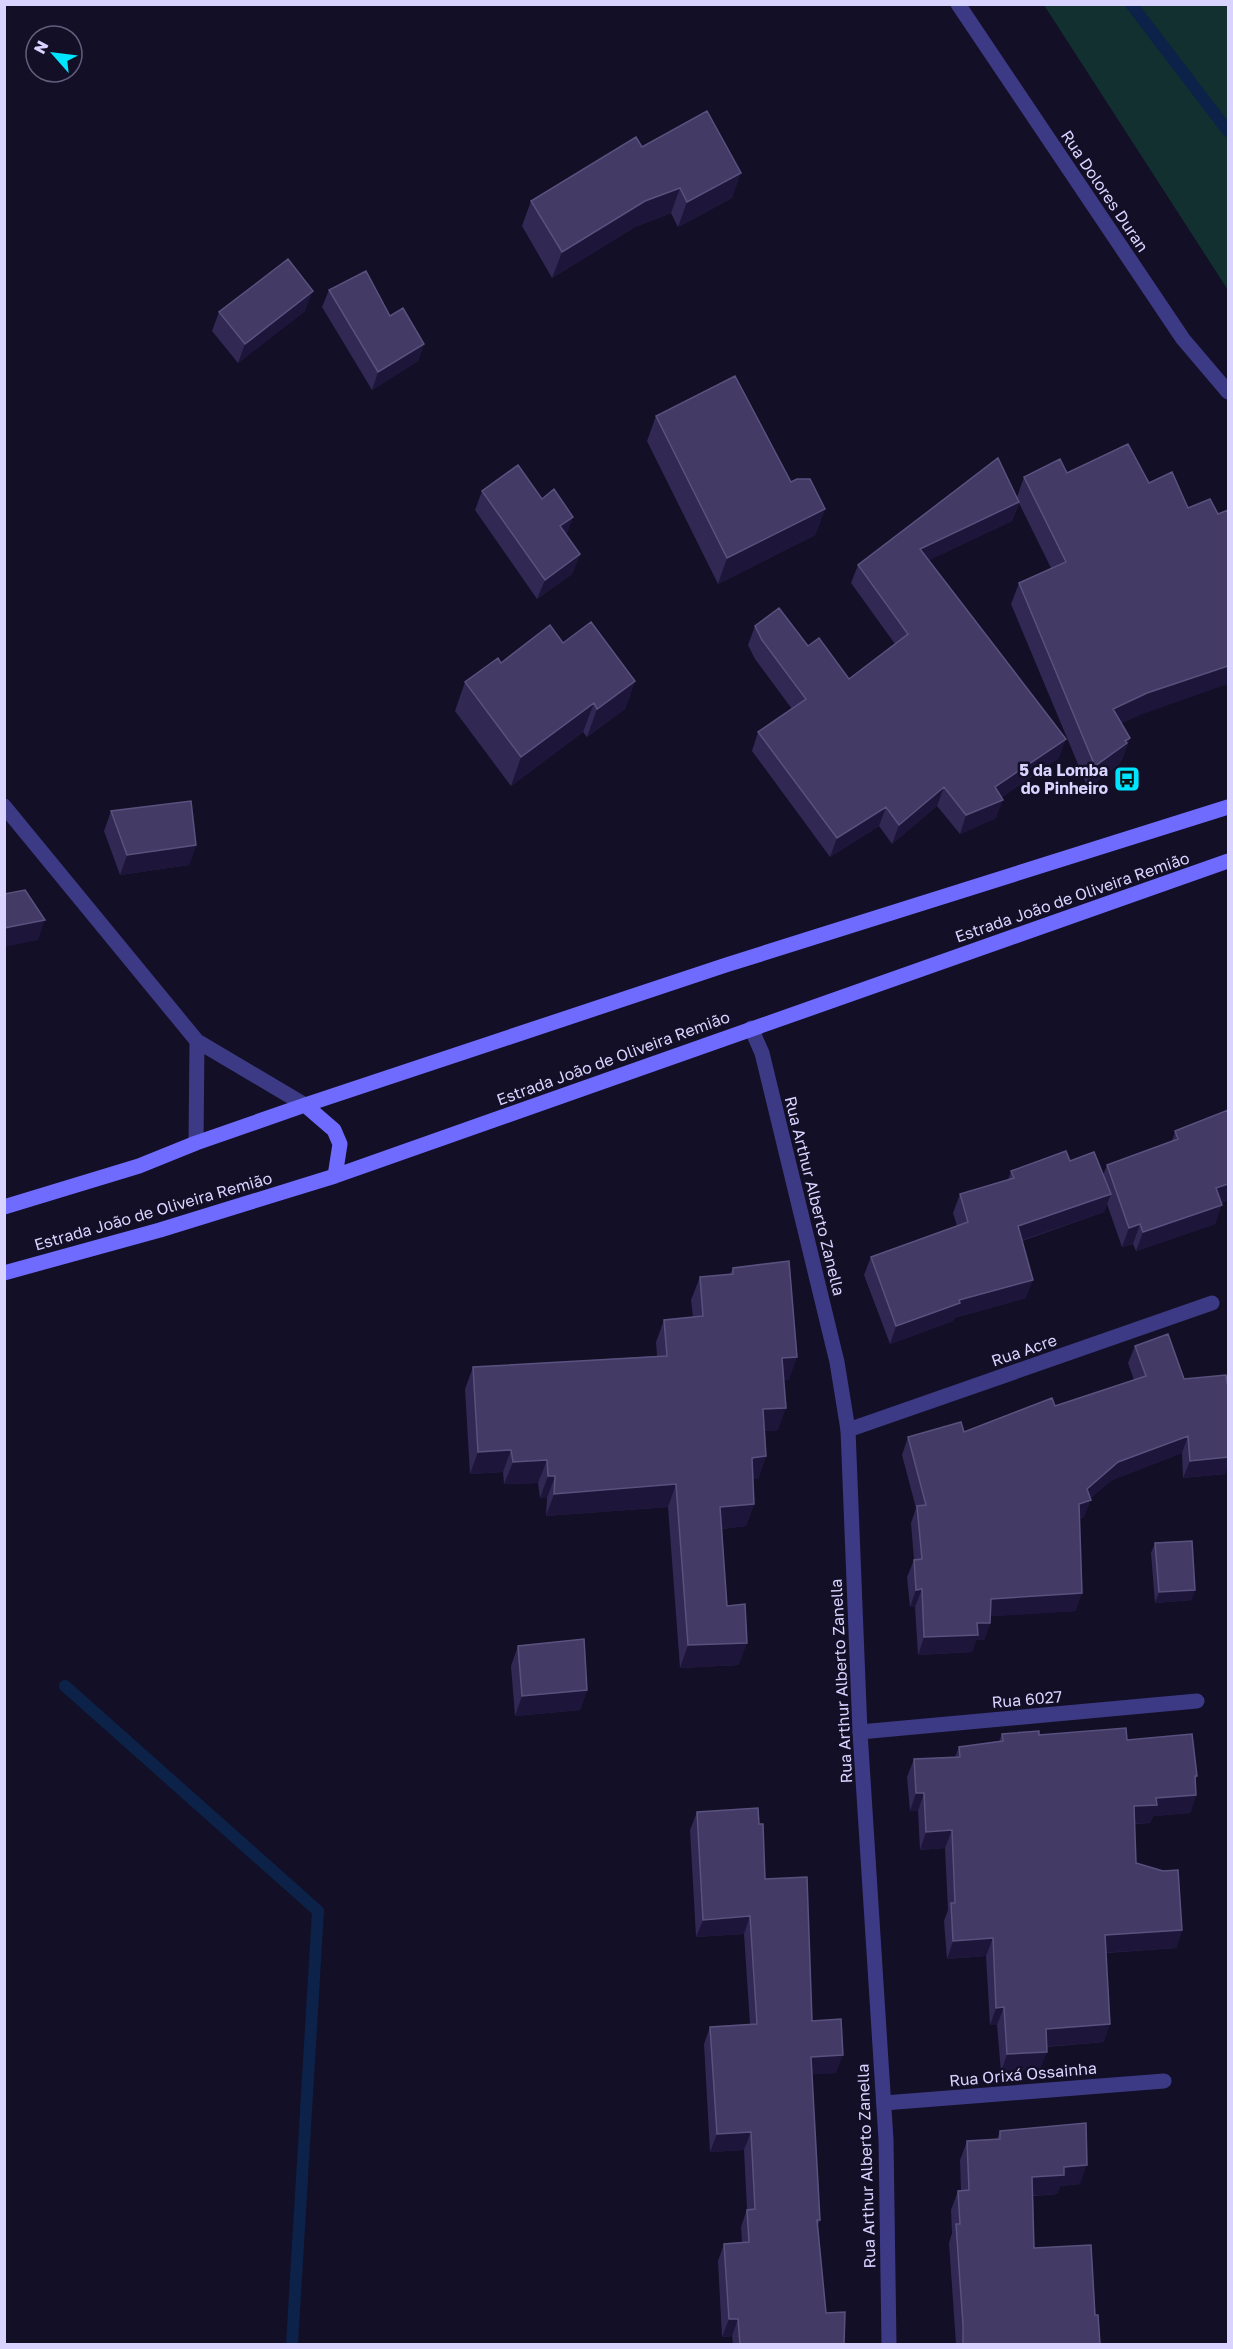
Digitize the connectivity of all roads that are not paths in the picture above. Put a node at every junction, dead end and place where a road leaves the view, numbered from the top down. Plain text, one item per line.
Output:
1 (958, 4) edge
2 (1228, 392) edge
3 (4, 806) edge
4 (1228, 807) edge
5 (1228, 861) edge
6 (751, 1028) junction
7 (197, 1041) junction
8 (305, 1106) junction
9 (196, 1143) junction
10 (335, 1176) junction
11 (4, 1207) edge
12 (4, 1273) edge
13 (1212, 1303) dead end
14 (848, 1430) junction
15 (1197, 1701) dead end
16 (860, 1732) junction
17 (1164, 2081) dead end
18 (884, 2103) junction
19 (889, 2344) edge

1 - 2 street, Rua Dolores Duran
3 - 7 street
4 - 8 main road
5 - 6 main road, Estrada João de Oliveira Remião
6 - 10 main road, Estrada João de Oliveira Remião
6 - 14 street, Rua Arthur Alberto Zanella
7 - 8 street
7 - 9 street
8 - 9 main road
8 - 10 main road
9 - 11 main road
10 - 12 main road, Estrada João de Oliveira Remião
13 - 14 street, Rua Acre
14 - 16 street, Rua Arthur Alberto Zanella
15 - 16 street, Rua 6027
16 - 18 street, Rua Arthur Alberto Zanella
17 - 18 street, Rua Orixá Ossainha
18 - 19 street, Rua Arthur Alberto Zanella

